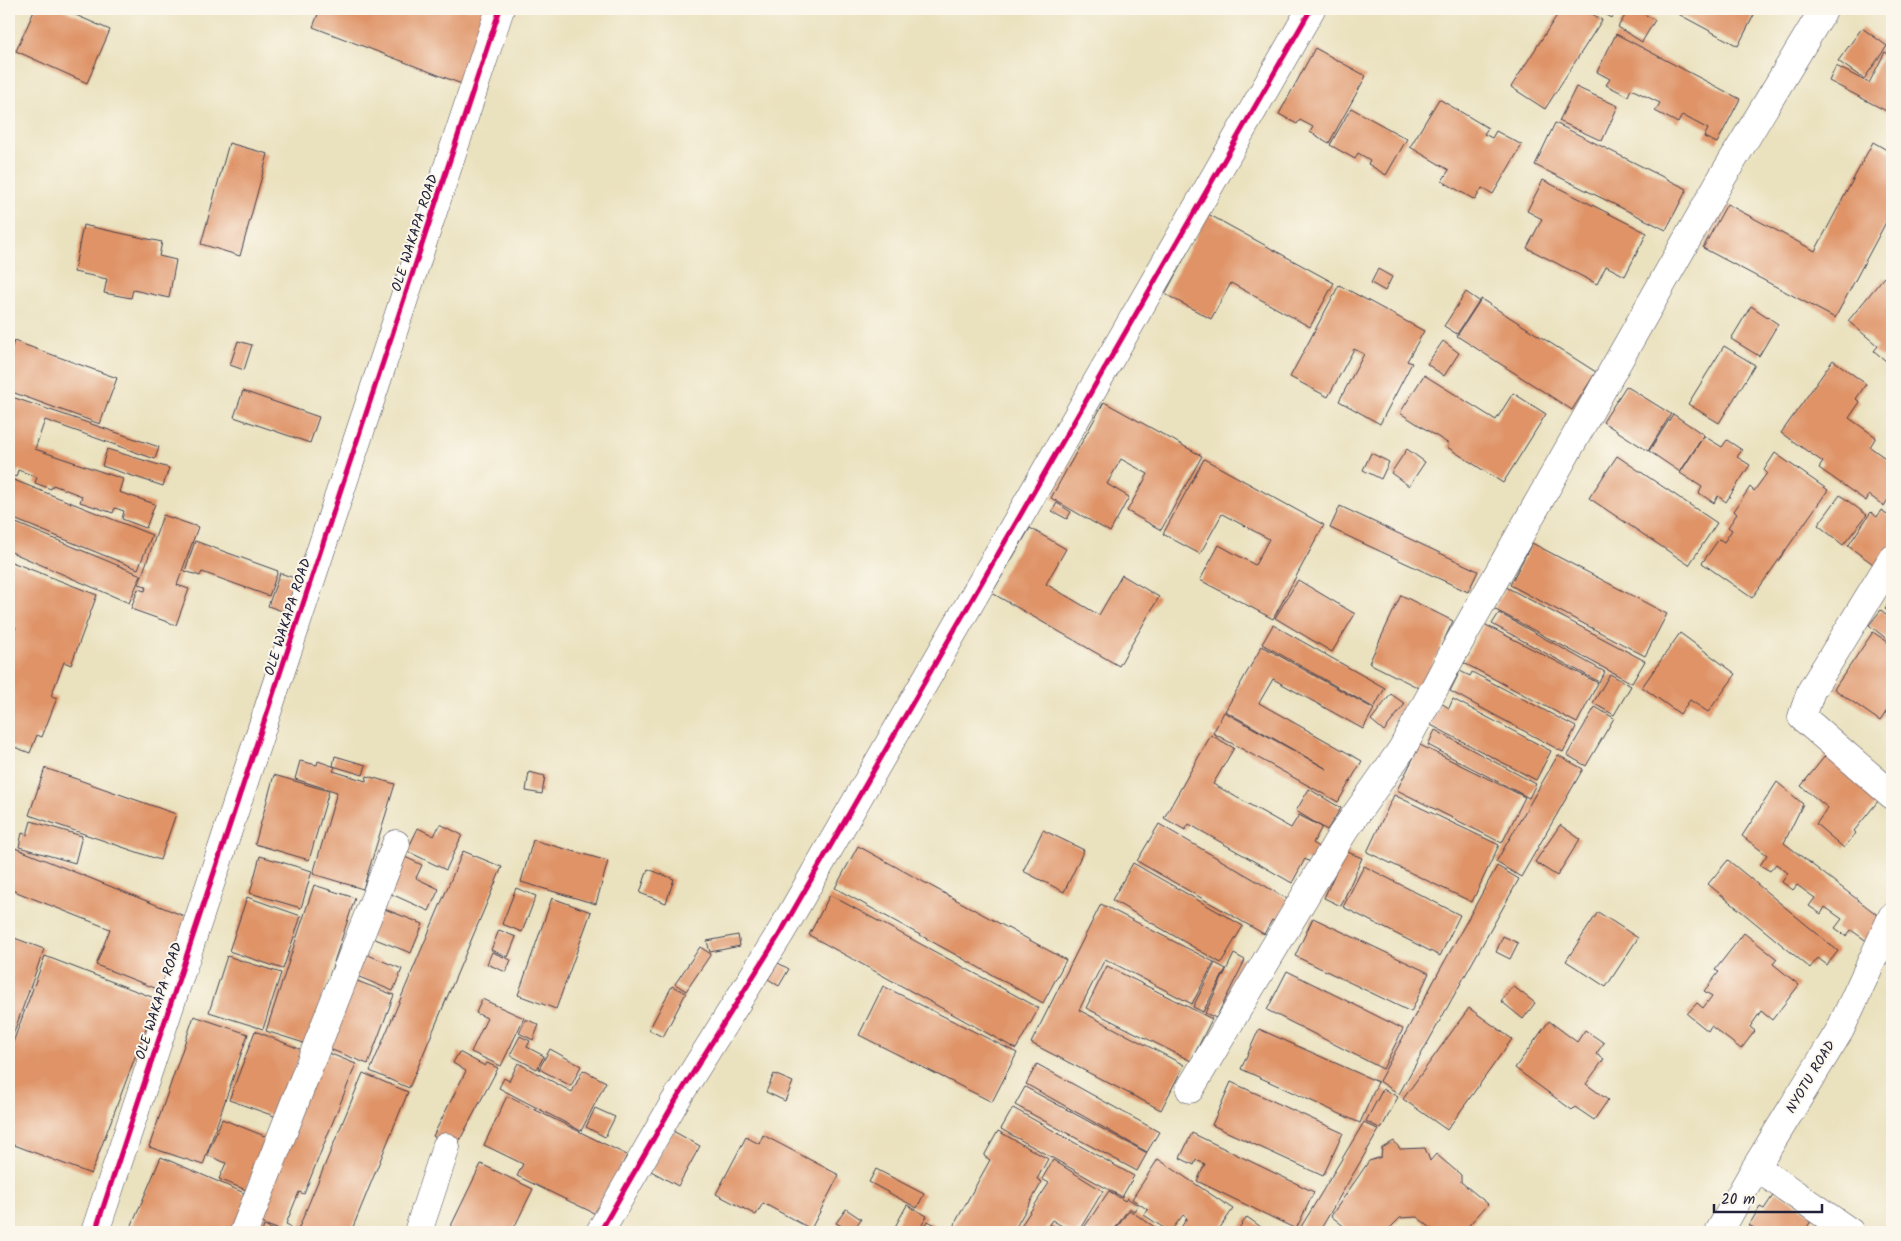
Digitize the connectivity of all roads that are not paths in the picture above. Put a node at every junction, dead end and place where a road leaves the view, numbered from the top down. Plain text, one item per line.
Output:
1 (500, 9) edge
2 (1311, 9) edge
3 (1824, 9) edge
4 (1892, 559) edge
5 (1892, 795) edge
6 (396, 844) dead end
7 (1892, 917) edge
8 (1190, 1089) dead end
9 (446, 1146) dead end
10 (1756, 1167) junction
11 (92, 1230) edge
12 (244, 1232) edge
13 (418, 1232) edge
14 (600, 1232) edge
15 (1719, 1232) edge
16 (1850, 1232) edge

1 - 11 street, OLE WAKAPA ROAD
2 - 14 street
3 - 8 street
4 - 5 street
6 - 12 street
7 - 10 street, NYOTU ROAD
9 - 13 street
10 - 15 street, NYOTU ROAD
10 - 16 street

